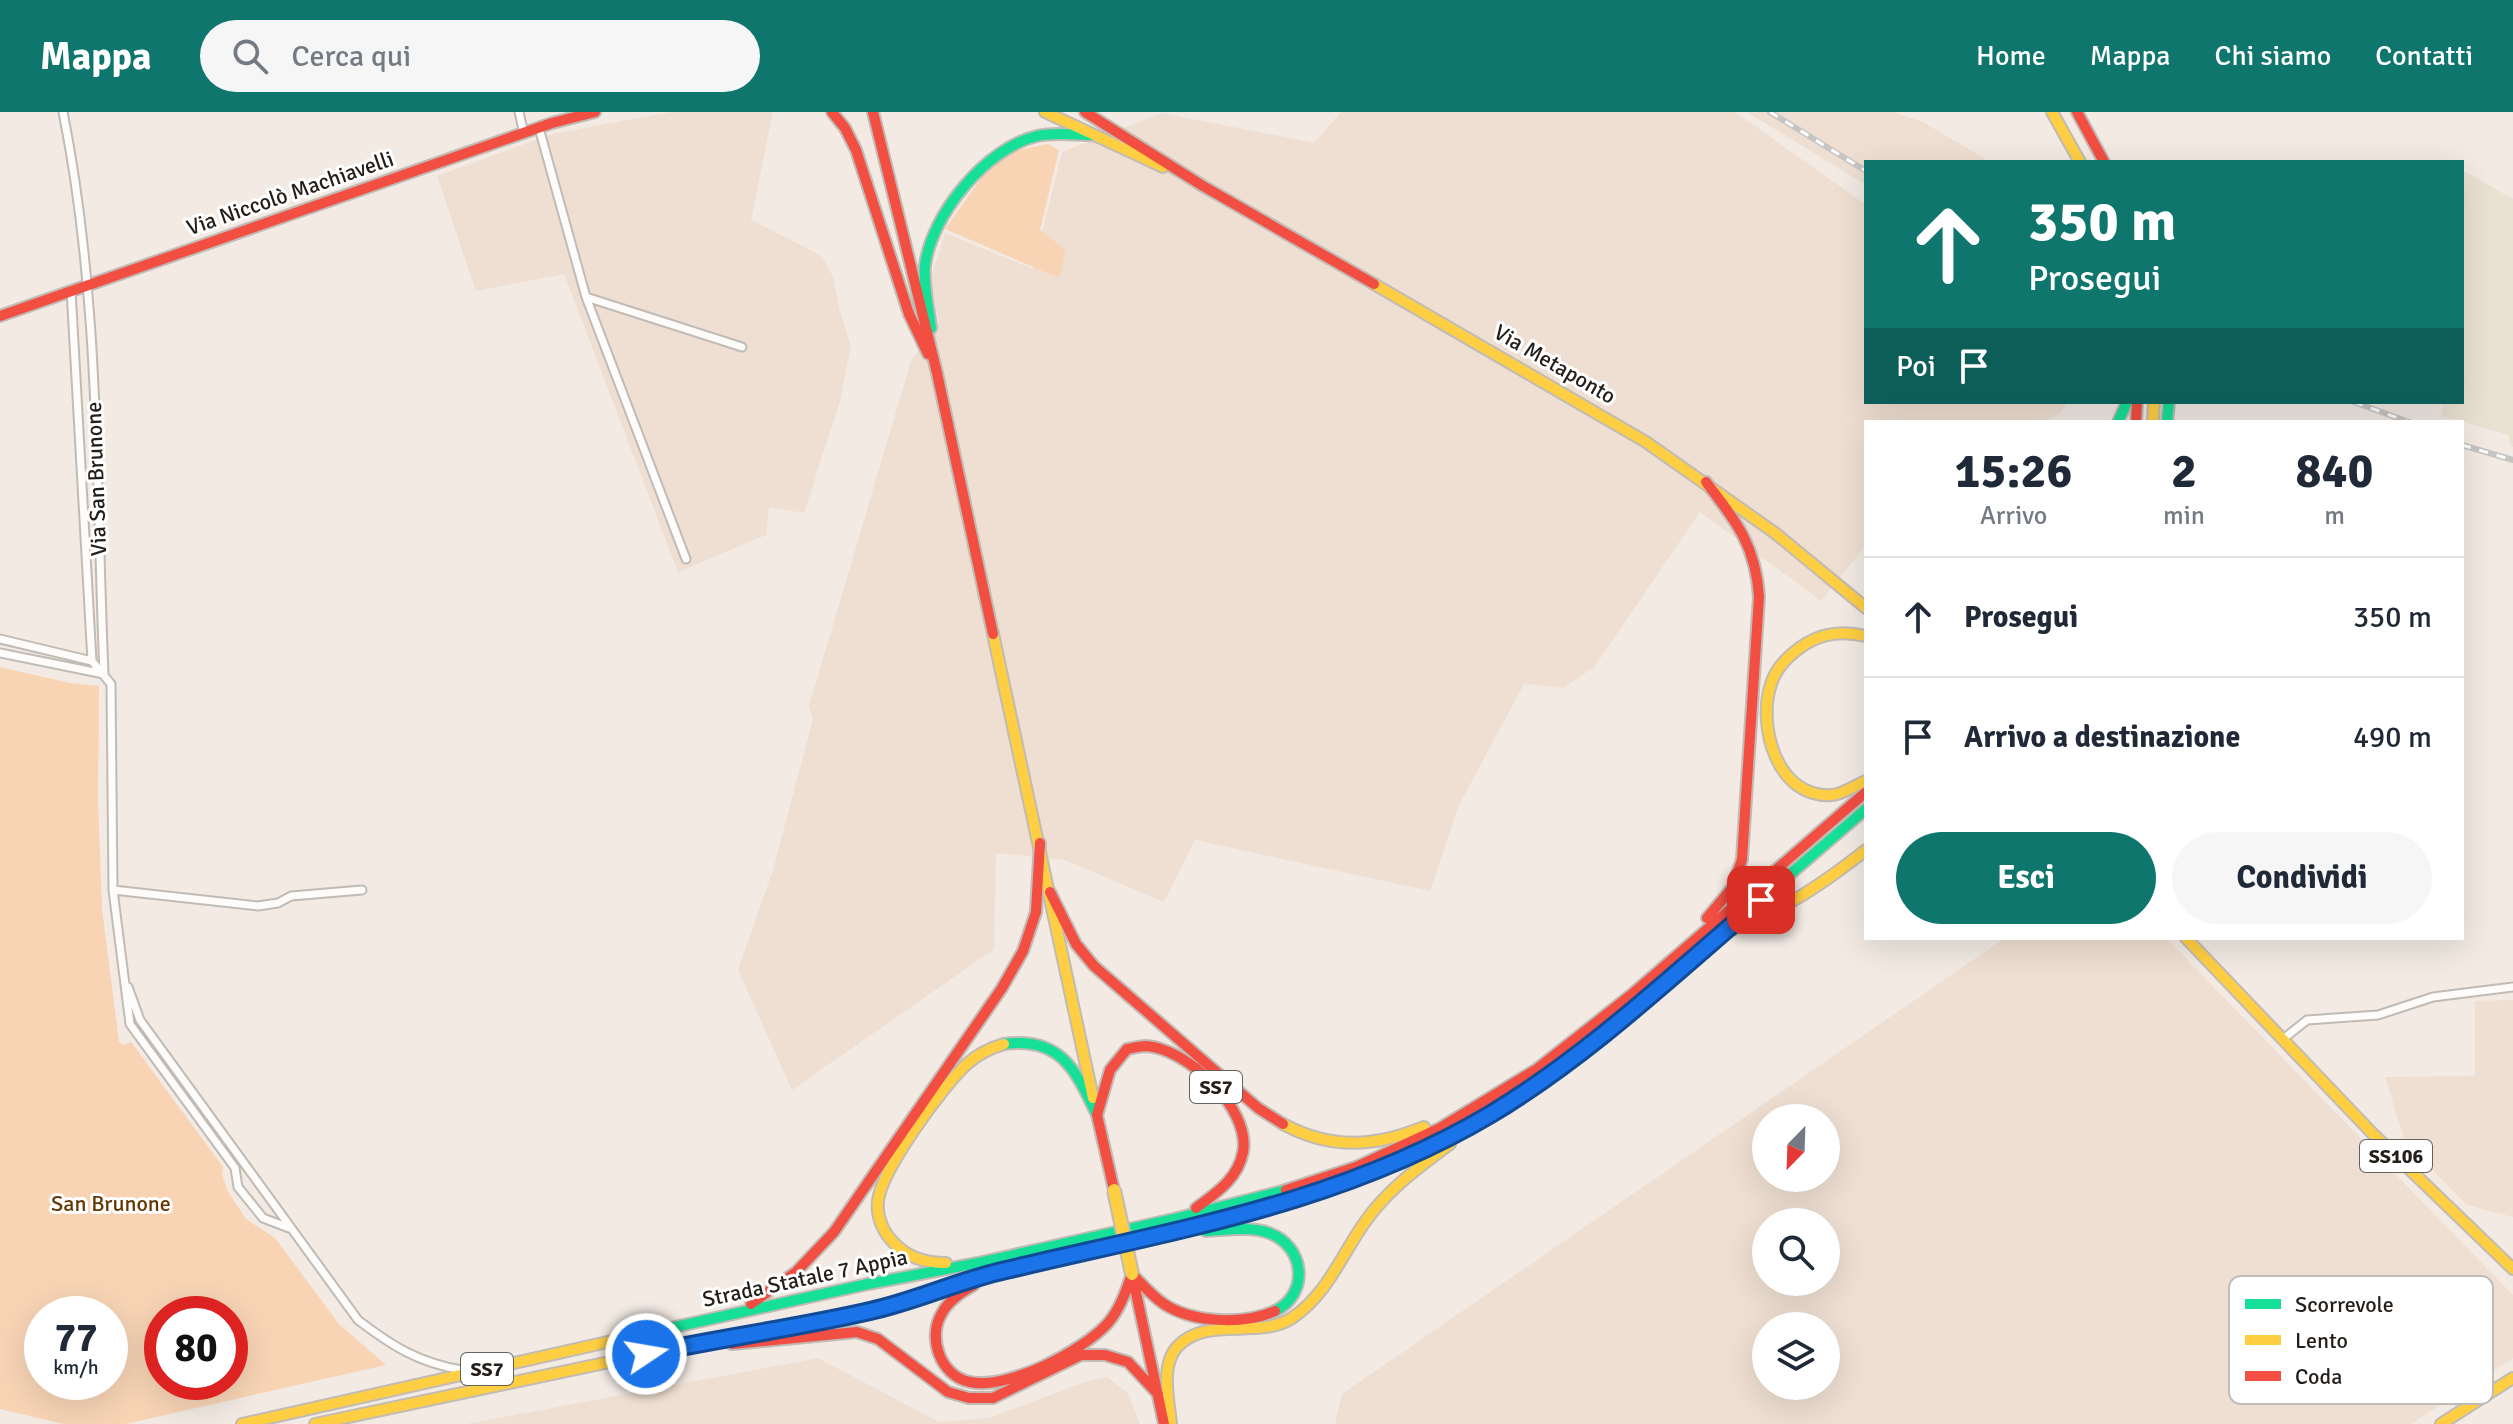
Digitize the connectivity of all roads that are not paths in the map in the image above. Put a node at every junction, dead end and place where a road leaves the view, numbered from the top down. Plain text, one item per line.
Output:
1 (63, 112) edge
2 (519, 112) edge
3 (595, 112) edge
4 (832, 112) edge
5 (873, 112) edge
6 (1045, 112) edge
7 (1085, 112) edge
8 (2052, 112) edge
9 (2079, 116) edge
10 (557, 117) edge
11 (539, 128) junction
12 (524, 134) junction
13 (1093, 135) junction
14 (2079, 160) edge
15 (2103, 160) edge
16 (2111, 160) edge
17 (1203, 186) junction
18 (89, 284) junction
19 (71, 290) junction
20 (586, 297) junction
21 (0, 316) edge
22 (742, 347) dead end
23 (937, 373) junction
24 (1706, 482) junction
25 (686, 559) dead end
26 (1864, 606) edge
27 (1864, 636) edge
28 (0, 639) edge
29 (0, 653) edge
30 (92, 661) junction
31 (104, 674) junction
32 (1864, 782) edge
33 (1864, 794) edge
34 (1864, 811) edge
35 (1040, 843) junction
36 (1864, 852) edge
37 (113, 890) junction
38 (362, 890) dead end
39 (1050, 892) junction
40 (1719, 936) junction
41 (2188, 940) edge
42 (1688, 946) junction
43 (122, 970) junction
44 (2513, 987) edge
45 (2282, 1041) junction
46 (1488, 1108) junction
47 (1097, 1115) junction
48 (1176, 1225) junction
49 (289, 1228) junction
50 (1144, 1232) junction
51 (978, 1263) junction
52 (2513, 1269) edge
53 (1002, 1270) junction
54 (1132, 1274) junction
55 (732, 1314) junction
56 (676, 1348) junction
57 (472, 1372) junction
58 (2513, 1378) edge
59 (2493, 1391) edge
60 (1158, 1394) junction
61 (2472, 1404) edge
62 (242, 1424) edge
63 (315, 1424) edge
64 (1164, 1424) edge
65 (1171, 1424) edge
66 (2441, 1424) edge

1 - 18 street, Via San Brunone
2 - 12 street
3 - 10 main road, Via Niccolò Machiavelli
4 - 23 main road
5 - 23 main road
6 - 13 main road
7 - 17 main road
8 - 14 main road
9 - 15 main road
9 - 16 main road
10 - 11 main road, Via Niccolò Machiavelli
11 - 12 main road, Via Niccolò Machiavelli
11 - 20 street
12 - 18 main road, Via Niccolò Machiavelli
13 - 17 main road
13 - 23 main road
17 - 24 main road, Via Metaponto
18 - 19 main road, Via Niccolò Machiavelli
18 - 31 street, Via San Brunone
19 - 21 main road, Via Niccolò Machiavelli
19 - 30 street
20 - 22 street
20 - 25 street
23 - 35 main road
24 - 26 main road, Via Metaponto
24 - 42 main road
27 - 32 main road
28 - 30 street
29 - 31 street
30 - 31 street
31 - 37 street, Via San Brunone
33 - 42 main road
34 - 40 main road
35 - 39 main road
35 - 55 main road
36 - 40 main road
37 - 38 street
37 - 43 street, Via San Brunone
39 - 46 main road
39 - 47 main road
40 - 46 main road
41 - 45 main road, SS106
42 - 46 main road
43 - 49 street
43 - 49 street
44 - 45 street
45 - 52 main road, SS106
46 - 48 main road
46 - 65 main road
47 - 48 main road, SS7
47 - 51 main road
47 - 54 main road, bridge
48 - 50 main road
48 - 54 main road
49 - 57 street
50 - 51 main road, Strada Statale 7 Appia / SS7
50 - 53 main road, Strada Statale 7 Appia / SS7
51 - 55 main road, Strada Statale 7 Appia / SS7
53 - 54 main road
53 - 56 main road, Strada Statale 7 Appia / SS7
54 - 60 main road
55 - 57 main road, Strada Statale 7 Appia / SS7
56 - 60 main road
56 - 63 main road, Strada Statale 7 Appia / SS7
57 - 62 main road, Strada Statale 7 Appia / SS7
58 - 59 main road
60 - 64 main road
61 - 66 main road

